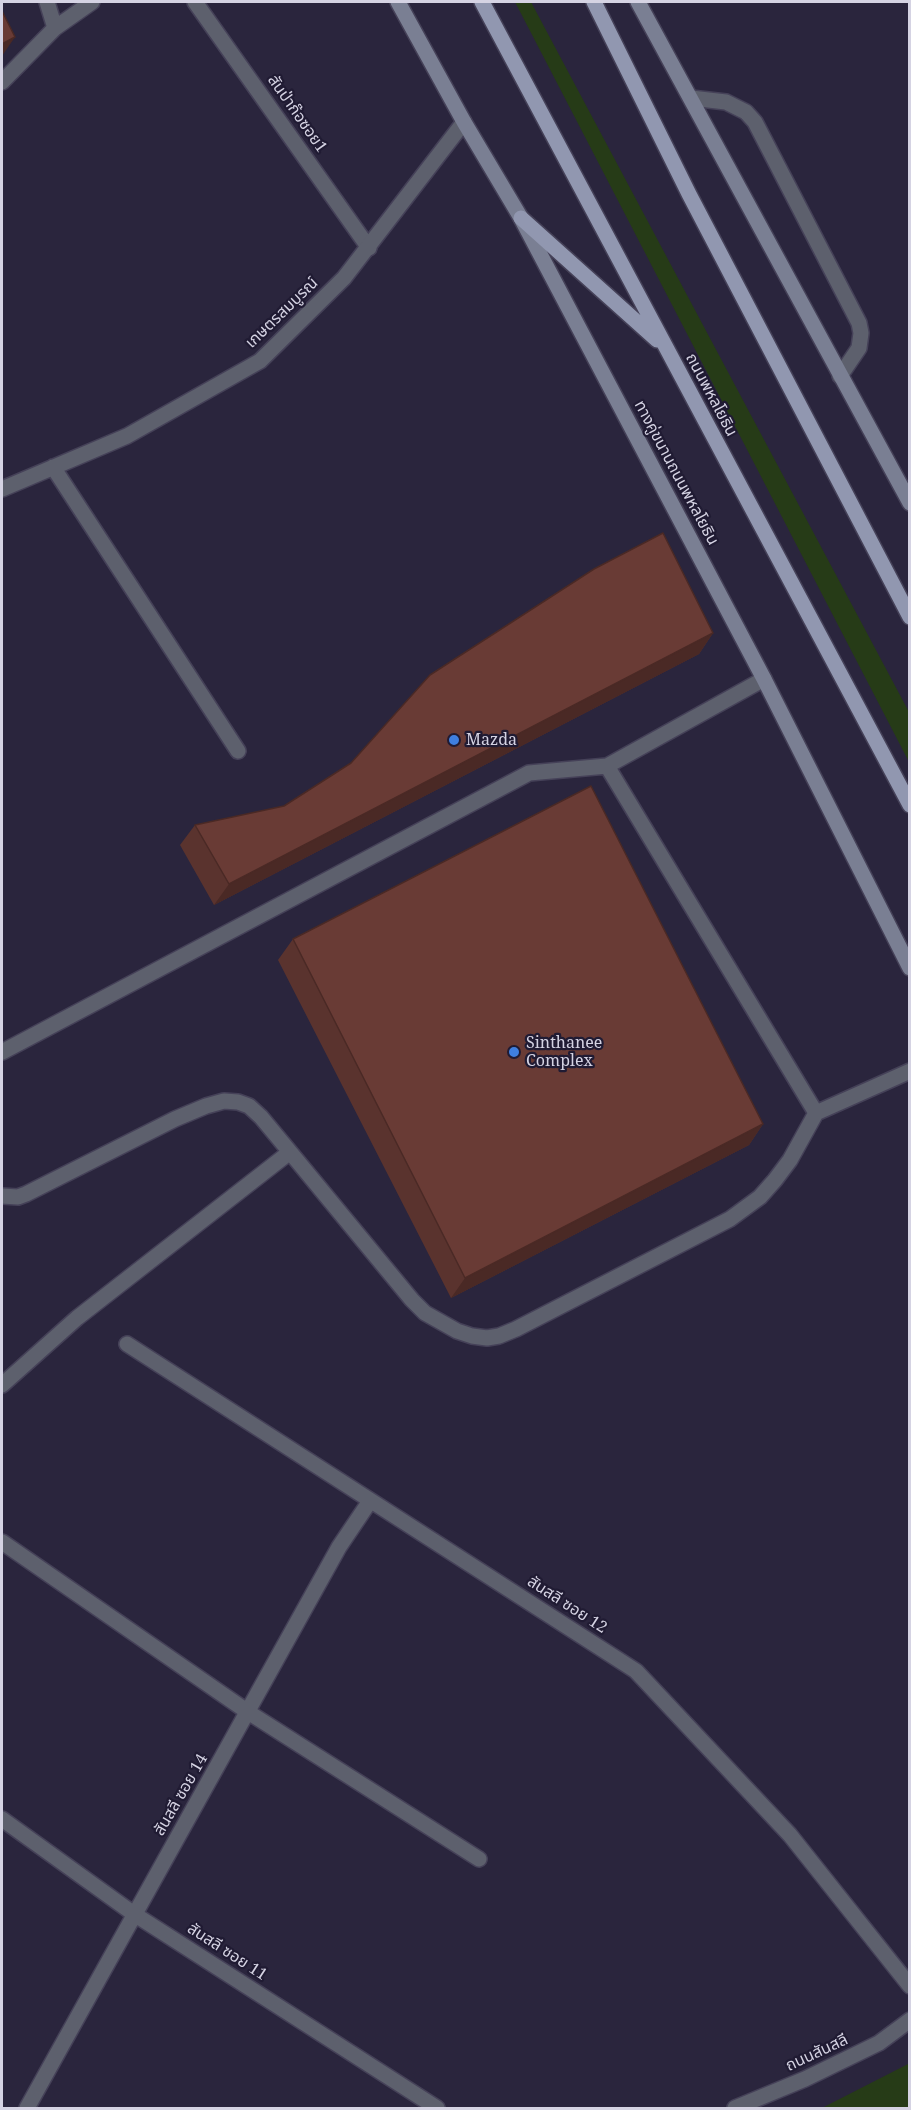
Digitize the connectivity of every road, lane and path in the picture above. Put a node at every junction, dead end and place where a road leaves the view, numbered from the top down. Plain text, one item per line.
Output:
1 (47, 2) edge
2 (92, 2) edge
3 (195, 2) edge
4 (398, 2) edge
5 (482, 2) edge
6 (594, 2) edge
7 (638, 2) edge
8 (55, 28) junction
9 (2, 82) edge
10 (690, 98) junction
11 (464, 122) junction
12 (521, 218) junction
13 (369, 248) junction
14 (666, 348) junction
15 (840, 376) junction
16 (53, 467) junction
17 (2, 489) edge
18 (909, 503) edge
19 (909, 617) edge
20 (764, 679) junction
21 (238, 751) dead end
22 (607, 766) junction
23 (909, 805) edge
24 (909, 968) edge
25 (2, 1052) edge
26 (909, 1071) edge
27 (816, 1113) junction
28 (290, 1152) junction
29 (2, 1196) edge
30 (128, 1344) dead end
31 (2, 1385) edge
32 (370, 1501) junction
33 (2, 1542) edge
34 (248, 1712) junction
35 (2, 1819) edge
36 (479, 1859) dead end
37 (134, 1914) junction
38 (909, 1986) edge
39 (909, 2020) edge
40 (27, 2109) edge
41 (437, 2109) edge
42 (735, 2109) edge

1 - 8 street
2 - 8 street
3 - 13 street, สันป่าก๊อซอย1
4 - 11 main road, ทางคู่ขนานถนนพหลโยธิน
5 - 14 main road, ถนนพหลโยธิน
6 - 19 main road
7 - 10 main road
8 - 9 street
10 - 15 main road
10 - 15 street
11 - 12 main road, ทางคู่ขนานถนนพหลโยธิน
11 - 13 street, เกษตรสมบูรณ์
12 - 14 main road
12 - 20 main road, ทางคู่ขนานถนนพหลโยธิน
13 - 16 street, เกษตรสมบูรณ์
14 - 23 main road, ถนนพหลโยธิน
15 - 18 main road
16 - 17 street, เกษตรสมบูรณ์
16 - 21 street
20 - 22 street
20 - 24 main road, ทางคู่ขนานถนนพหลโยธิน
22 - 25 street
22 - 27 street
26 - 27 street
27 - 28 street
28 - 29 street
28 - 31 street
30 - 32 street, สันสลี ซอย 12
32 - 34 street, สันสลี ซอย 14
32 - 38 street, สันสลี ซอย 12
33 - 34 street
34 - 36 street
34 - 37 street, สันสลี ซอย 14
35 - 37 street, สันสลี ซอย 11
37 - 40 street, สันสลี ซอย 14
37 - 41 street, สันสลี ซอย 11
39 - 42 street, ถนนสันสลี

